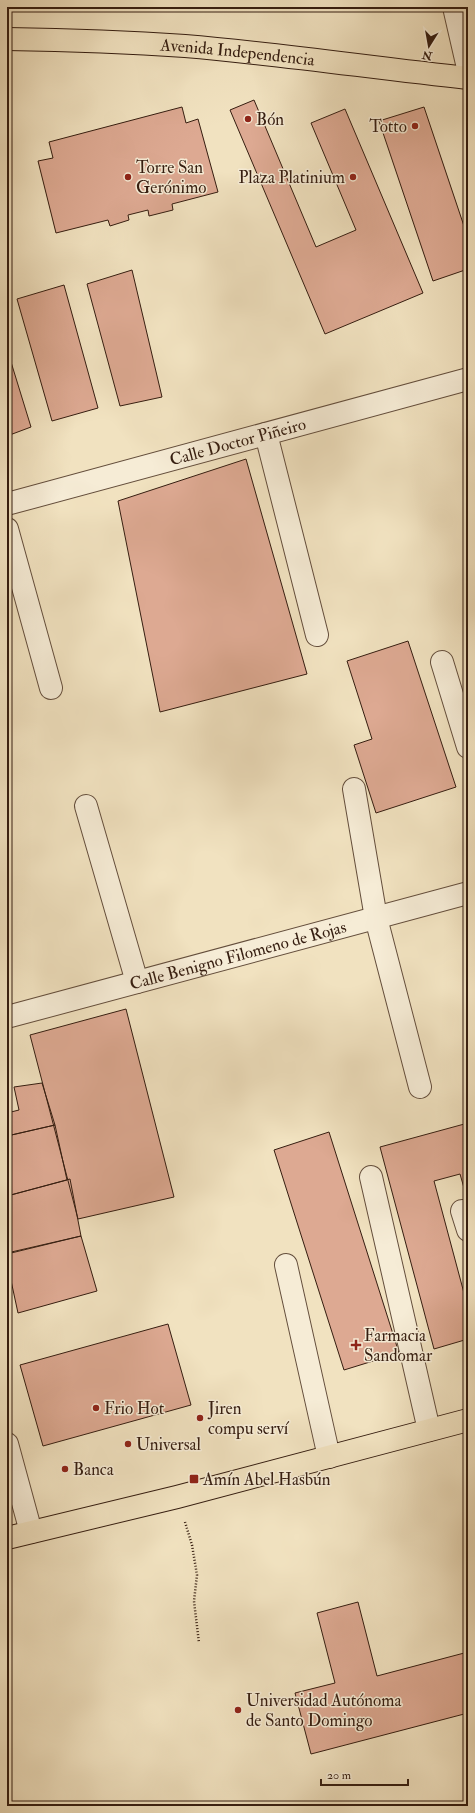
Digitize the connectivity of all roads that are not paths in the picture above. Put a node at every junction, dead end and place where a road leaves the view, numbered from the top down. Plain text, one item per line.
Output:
1 (454, 7) edge
2 (7, 39) edge
3 (468, 68) edge
4 (468, 78) edge
5 (468, 378) edge
6 (266, 434) junction
7 (7, 504) edge
8 (7, 529) edge
9 (317, 635) dead end
10 (442, 662) dead end
11 (51, 688) dead end
12 (468, 747) edge
13 (354, 789) dead end
14 (86, 806) dead end
15 (468, 893) edge
16 (376, 918) junction
17 (136, 982) junction
18 (7, 1017) edge
19 (420, 1087) dead end
20 (371, 1177) dead end
21 (286, 1265) dead end
22 (468, 1420) edge
23 (429, 1430) junction
24 (7, 1444) edge
25 (329, 1457) junction
26 (31, 1532) junction
27 (7, 1538) edge

1 - 3 street
2 - 4 main road, Avenida Independencia
5 - 6 street, Calle Doctor Piñeiro
6 - 7 street, Calle Doctor Piñeiro
6 - 9 street
8 - 11 street
10 - 12 street
13 - 16 street
14 - 17 street
15 - 16 street, Calle Benigno Filomeno de Rojas
16 - 17 street, Calle Benigno Filomeno de Rojas
16 - 19 street
17 - 18 street, Calle Benigno Filomeno de Rojas
20 - 23 street
21 - 25 street
22 - 23 main road
23 - 25 main road
24 - 26 street
25 - 26 main road
26 - 27 main road

